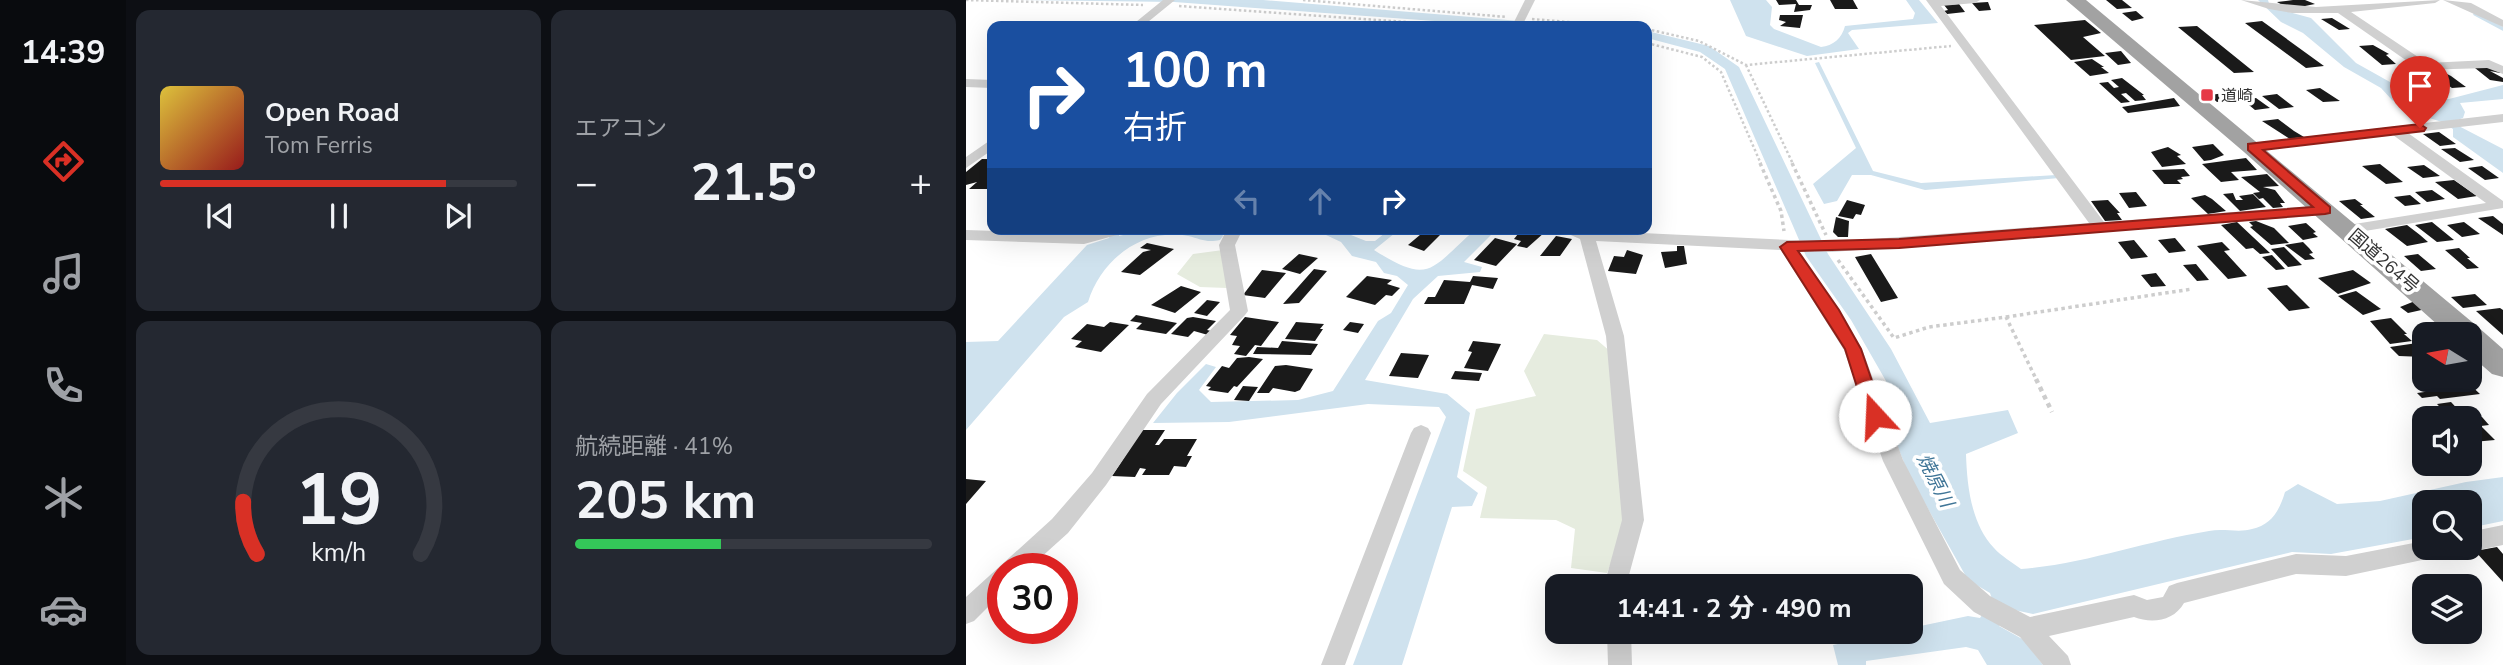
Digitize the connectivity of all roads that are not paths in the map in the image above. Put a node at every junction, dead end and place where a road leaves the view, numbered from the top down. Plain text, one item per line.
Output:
1 (1530, 0) edge
2 (1975, 0) edge
3 (2075, 0) edge
4 (2246, 0) edge
5 (2435, 0) edge
6 (2448, 0) edge
7 (1932, 1) edge
8 (1167, 3) edge
9 (2341, 10) junction
10 (1143, 21) edge
11 (1520, 21) edge
12 (2503, 24) edge
13 (2503, 70) edge
14 (966, 83) edge
15 (987, 84) edge
16 (2503, 118) edge
17 (2395, 130) junction
18 (987, 147) edge
19 (2252, 147) junction
20 (966, 164) edge
21 (2325, 210) junction
22 (2100, 227) junction
23 (2347, 229) junction
24 (1099, 235) edge
25 (1230, 235) edge
26 (1584, 235) edge
27 (966, 236) edge
28 (1587, 236) junction
29 (1787, 247) junction
30 (2453, 322) edge
31 (2482, 347) edge
32 (2503, 366) edge
33 (1421, 433) dead end
34 (2503, 535) edge
35 (2482, 539) edge
36 (1030, 553) edge
37 (2412, 553) edge
38 (1618, 574) edge
39 (987, 593) edge
40 (966, 613) edge
41 (2018, 623) junction
42 (1619, 644) edge
43 (1333, 665) edge
44 (1620, 665) edge
45 (2059, 665) edge

1 - 11 street
2 - 7 street
3 - 19 highway, 国道264号
4 - 9 street
5 - 9 street
6 - 12 street
7 - 22 street
8 - 10 street
9 - 13 street
14 - 15 street
16 - 17 street
17 - 19 street
17 - 23 street
18 - 20 street
19 - 21 highway, 国道264号
21 - 22 street
21 - 23 highway, 国道264号
22 - 29 street
23 - 30 highway, 国道264号
24 - 27 street
25 - 36 street
26 - 28 street
28 - 29 street
28 - 38 street
29 - 41 street
31 - 32 highway, 国道264号
33 - 43 street
34 - 35 street
37 - 41 street
39 - 40 street
41 - 45 street
42 - 44 street

